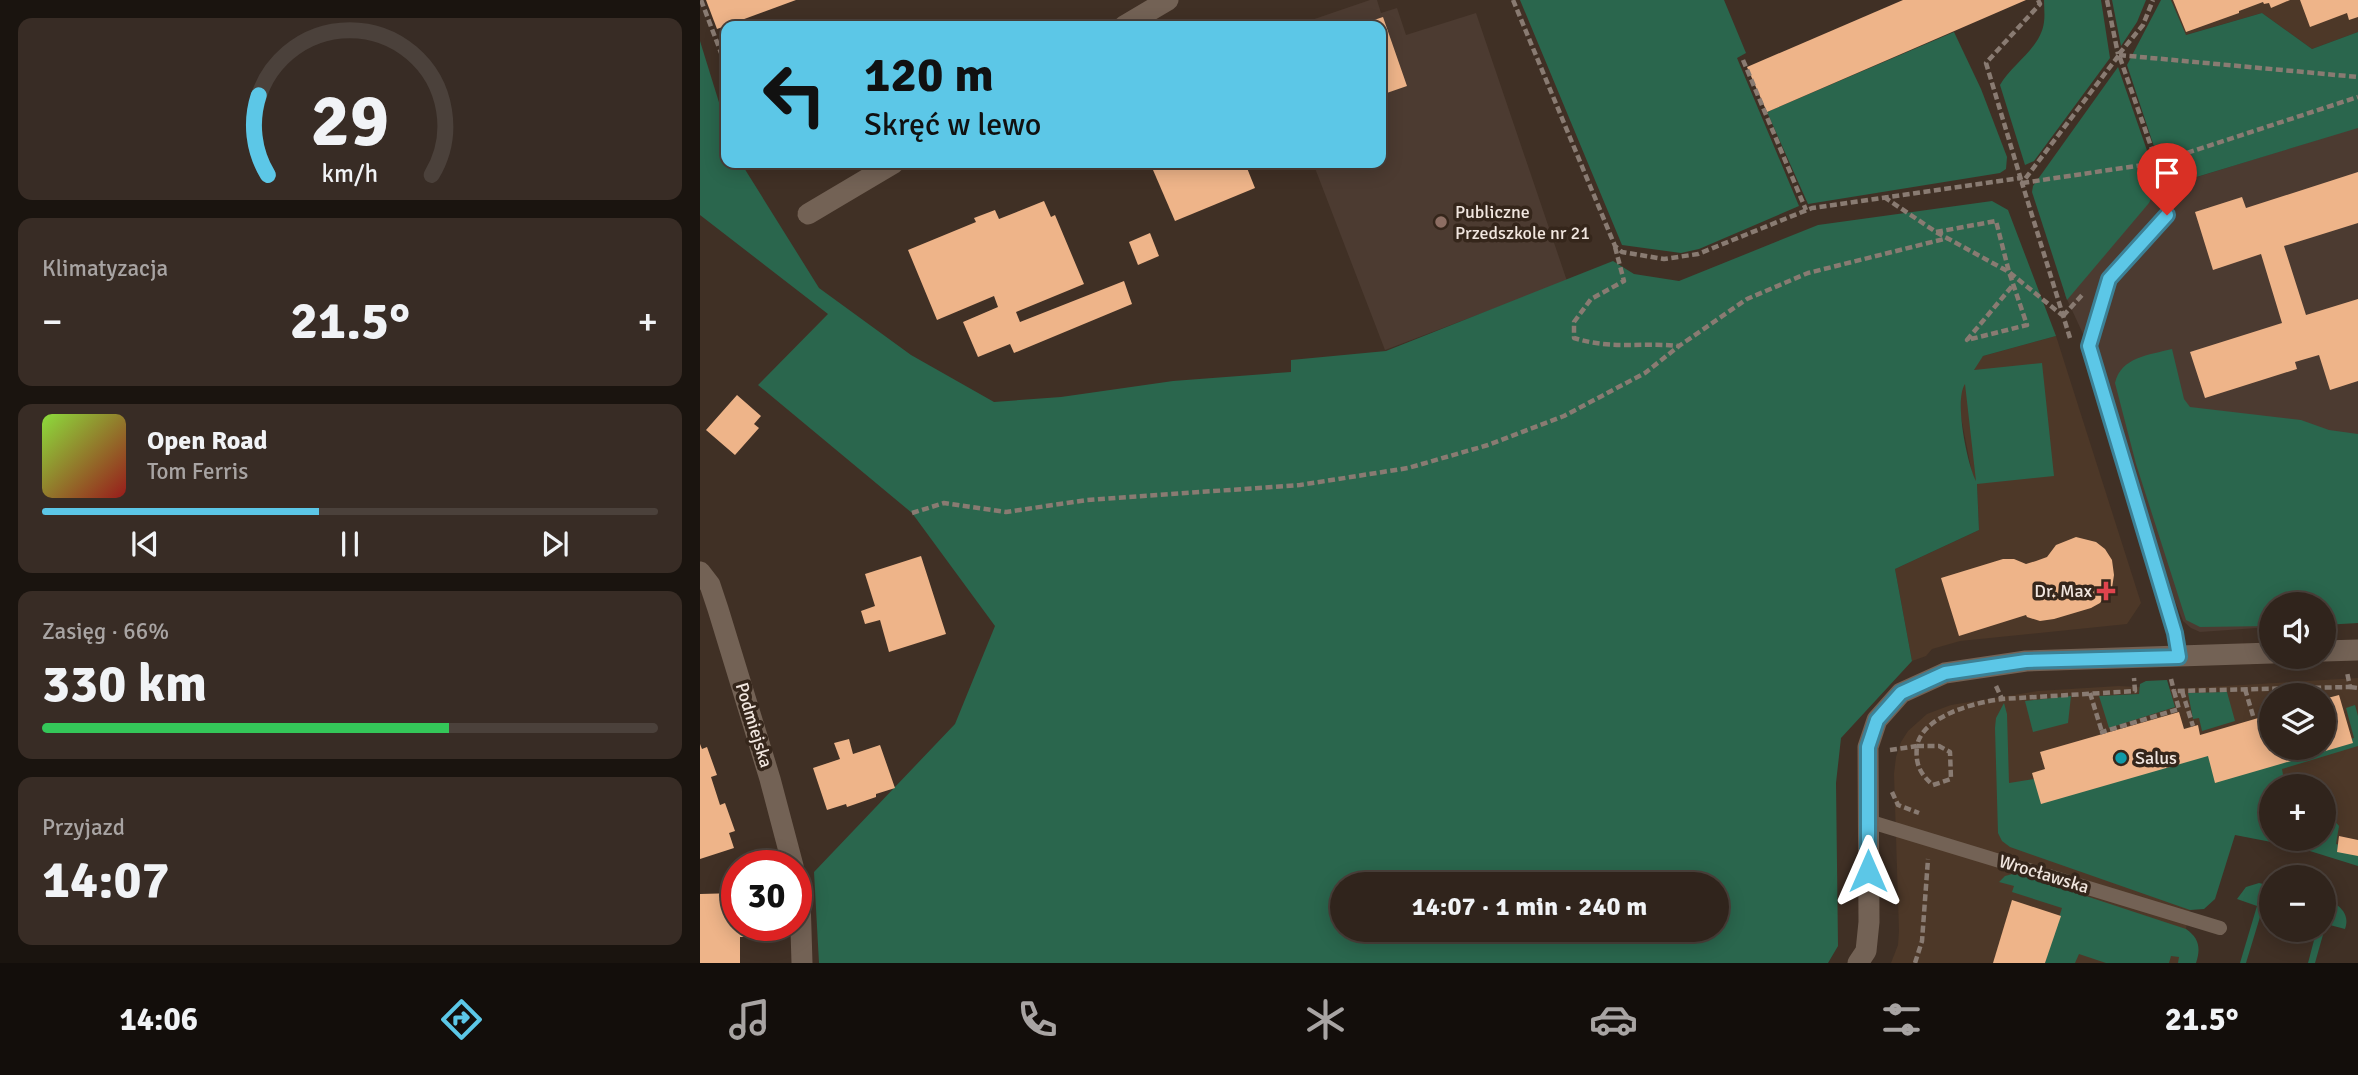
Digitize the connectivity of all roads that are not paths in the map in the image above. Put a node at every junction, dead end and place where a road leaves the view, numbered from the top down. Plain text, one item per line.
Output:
1 (1168, 0) edge
2 (1132, 21) edge
3 (886, 168) edge
4 (808, 214) dead end
5 (2167, 215) dead end
6 (705, 579) edge
7 (2358, 650) edge
8 (2336, 651) edge
9 (2259, 655) edge
10 (2175, 667) junction
11 (1868, 821) junction
12 (789, 850) edge
13 (2220, 928) dead end
14 (801, 941) edge
15 (802, 963) edge
16 (1858, 963) edge

1 - 2 street
3 - 4 street
5 - 10 lane
6 - 12 street, Podmiejska
7 - 8 street
9 - 10 street
10 - 11 street
11 - 13 lane, Wrocławska
11 - 16 street
14 - 15 street

